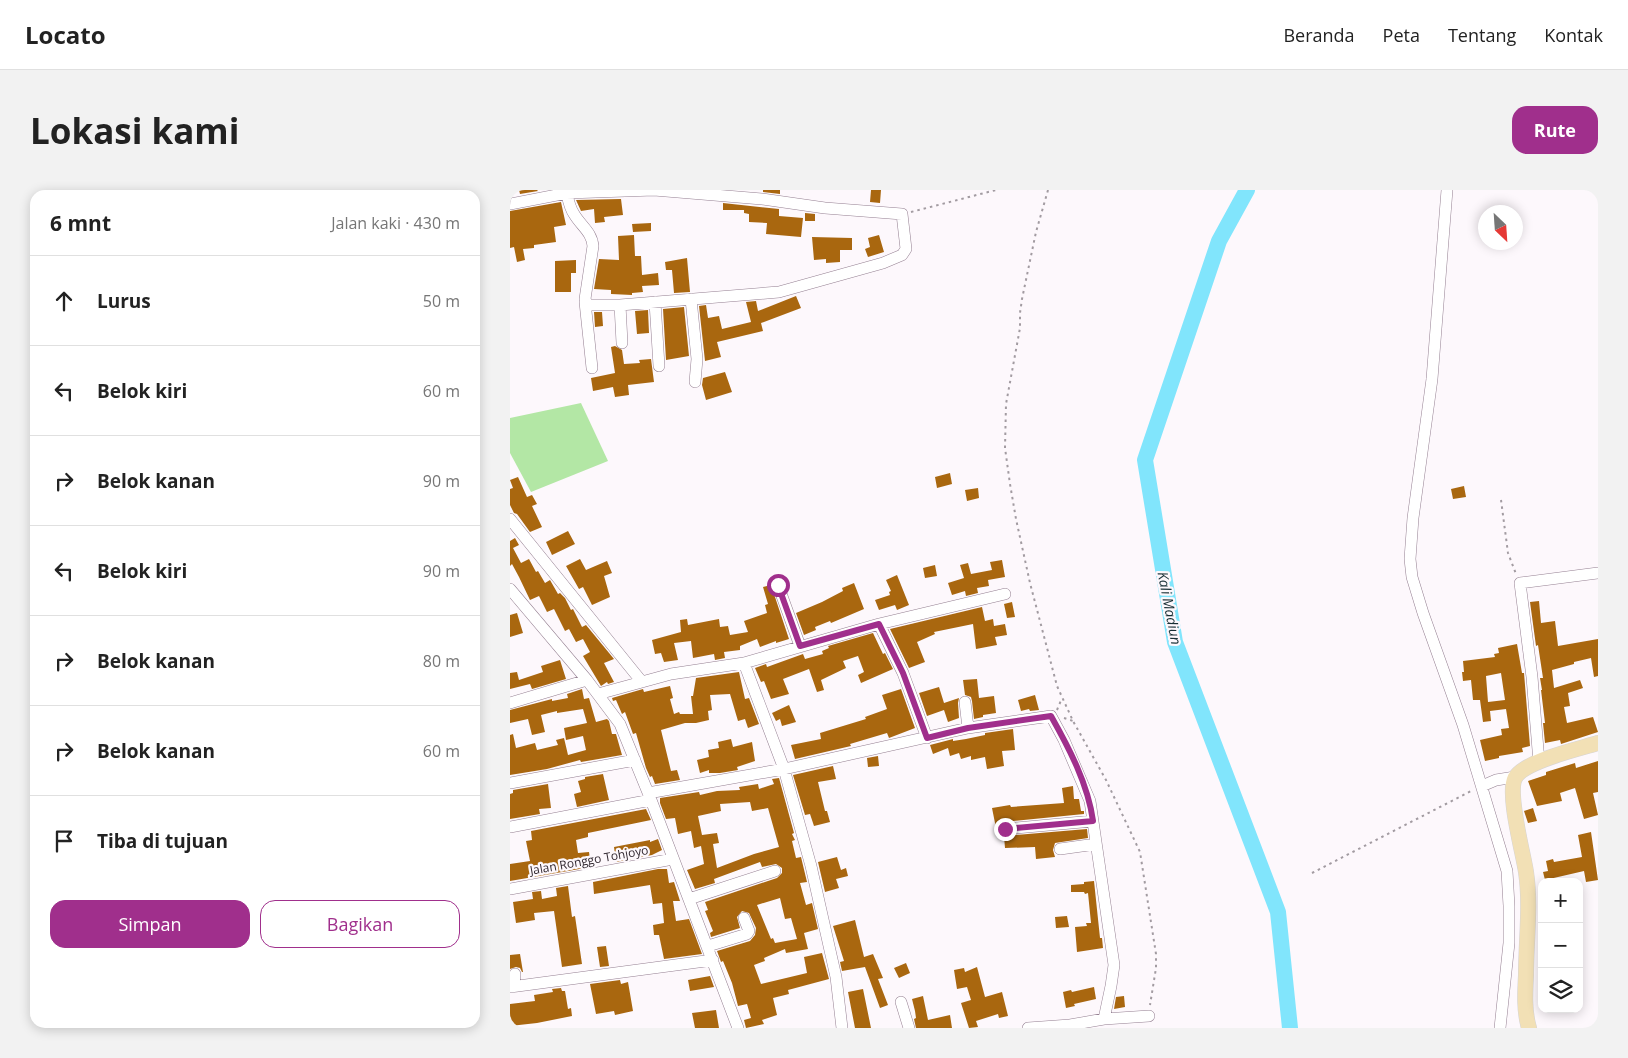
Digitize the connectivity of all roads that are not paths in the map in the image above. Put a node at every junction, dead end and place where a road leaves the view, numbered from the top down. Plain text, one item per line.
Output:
1 (1447, 190) edge
2 (566, 192) edge
3 (712, 192) edge
4 (762, 195) edge
5 (510, 204) edge
6 (691, 299) junction
7 (586, 302) junction
8 (655, 302) junction
9 (620, 305) junction
10 (622, 343) dead end
11 (659, 366) dead end
12 (592, 368) dead end
13 (695, 382) dead end
14 (510, 520) edge
15 (1598, 573) edge
16 (778, 585) dead end
17 (510, 589) edge
18 (1005, 594) dead end
19 (879, 624) junction
20 (800, 646) junction
21 (744, 663) junction
22 (587, 680) junction
23 (642, 682) junction
24 (598, 694) junction
25 (965, 702) dead end
26 (510, 703) edge
27 (968, 728) junction
28 (927, 738) junction
29 (1598, 744) edge
30 (635, 760) junction
31 (1539, 762) junction
32 (784, 769) junction
33 (1515, 777) junction
34 (510, 783) edge
35 (1482, 786) junction
36 (650, 796) junction
37 (1093, 821) junction
38 (510, 827) edge
39 (1005, 829) dead end
40 (1096, 844) junction
41 (1060, 849) dead end
42 (673, 859) junction
43 (775, 871) dead end
44 (510, 889) edge
45 (689, 899) junction
46 (744, 918) dead end
47 (708, 946) junction
48 (713, 960) junction
49 (515, 974) dead end
50 (512, 987) edge
51 (902, 1002) dead end
52 (1149, 1016) road end
53 (1104, 1018) junction
54 (738, 1028) edge
55 (842, 1028) edge
56 (909, 1028) edge
57 (1028, 1028) edge
58 (1500, 1028) edge
59 (1528, 1028) edge

1 - 35 street
2 - 3 street
2 - 5 street
2 - 7 street
3 - 4 street
4 - 6 street
6 - 8 street
6 - 13 street
7 - 9 street
7 - 12 street
8 - 9 street
8 - 11 street
9 - 10 street
14 - 23 street
15 - 31 street
16 - 20 street
17 - 22 street
18 - 19 street
19 - 20 street
19 - 28 street
20 - 21 street
21 - 23 street
21 - 32 street
22 - 24 street
22 - 26 street
23 - 24 street
24 - 30 street
25 - 27 street
27 - 28 street
27 - 37 street
28 - 32 street
29 - 31 main road
30 - 34 street
30 - 36 street
31 - 33 main road
32 - 36 street
32 - 55 street
33 - 35 street
33 - 59 main road
35 - 58 street
36 - 38 street
36 - 42 street
37 - 39 street
37 - 40 street
40 - 41 street
40 - 53 street
42 - 44 street, Jalan Ronggo Tohjoyo
42 - 45 street
43 - 45 street
45 - 47 street
46 - 47 street
47 - 48 street
48 - 50 street
48 - 54 street
49 - 50 street
51 - 56 street
52 - 53 street
53 - 57 street

